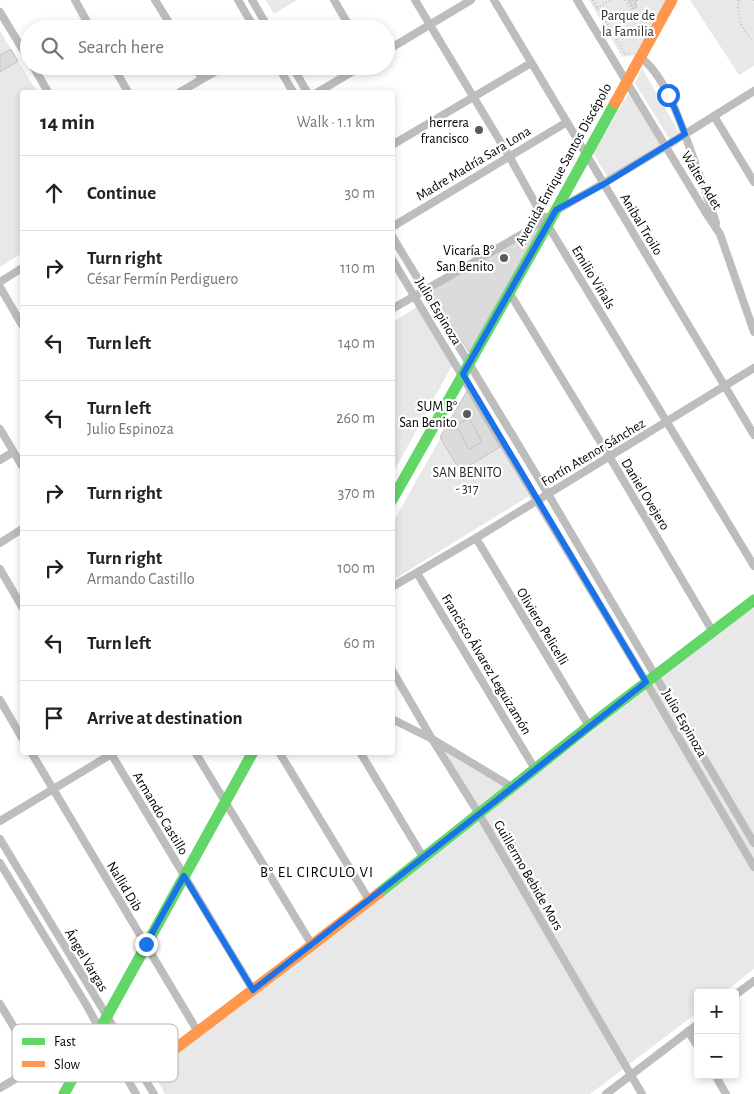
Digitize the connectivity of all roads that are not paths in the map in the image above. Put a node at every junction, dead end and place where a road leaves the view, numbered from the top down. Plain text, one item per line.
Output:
1 (75, 0) edge
2 (156, 0) edge
3 (238, 0) edge
4 (252, 0) edge
5 (334, 0) edge
6 (415, 0) edge
7 (471, 0) edge
8 (494, 0) edge
9 (577, 0) edge
10 (672, 0) edge
11 (0, 12) edge
12 (86, 20) edge
13 (168, 20) edge
14 (250, 20) edge
15 (264, 20) edge
16 (346, 20) edge
17 (430, 25) junction
18 (20, 45) edge
19 (395, 46) edge
20 (637, 55) junction
21 (531, 63) junction
22 (38, 75) edge
23 (118, 75) edge
24 (200, 75) edge
25 (209, 75) edge
26 (283, 75) edge
27 (297, 75) edge
28 (347, 75) edge
29 (202, 79) junction
30 (626, 81) junction
31 (47, 90) edge
32 (127, 90) edge
33 (183, 90) edge
34 (292, 90) edge
35 (306, 90) edge
36 (321, 90) edge
37 (754, 91) edge
38 (473, 98) junction
39 (714, 116) junction
40 (567, 122) junction
41 (685, 134) junction
42 (395, 143) edge
43 (666, 146) junction
44 (586, 154) junction
45 (509, 156) junction
46 (754, 182) edge
47 (604, 184) junction
48 (556, 210) junction
49 (546, 222) junction
50 (395, 225) edge
51 (720, 234) junction
52 (395, 241) edge
53 (395, 264) edge
54 (20, 269) edge
55 (0, 282) edge
56 (0, 287) edge
57 (425, 290) junction
58 (509, 292) junction
59 (415, 296) junction
60 (395, 307) edge
61 (20, 321) edge
62 (754, 332) edge
63 (469, 364) junction
64 (754, 368) edge
65 (463, 374) junction
66 (724, 386) junction
67 (667, 422) junction
68 (0, 429) edge
69 (754, 435) edge
70 (13, 452) junction
71 (609, 456) junction
72 (0, 460) edge
73 (20, 463) edge
74 (548, 494) junction
75 (395, 495) edge
76 (538, 500) junction
77 (20, 530) edge
78 (476, 538) junction
79 (0, 543) edge
80 (754, 566) edge
81 (0, 569) edge
82 (417, 572) junction
83 (395, 585) edge
84 (754, 600) edge
85 (20, 604) edge
86 (713, 632) junction
87 (395, 675) edge
88 (650, 678) junction
89 (0, 700) edge
90 (395, 720) edge
91 (589, 726) junction
92 (20, 735) edge
93 (432, 739) junction
94 (33, 755) edge
95 (109, 755) edge
96 (113, 755) edge
97 (197, 755) edge
98 (251, 755) edge
99 (281, 755) edge
100 (362, 755) edge
101 (535, 769) junction
102 (512, 787) junction
103 (54, 790) junction
104 (226, 802) junction
105 (479, 814) junction
106 (0, 821) edge
107 (0, 839) edge
108 (754, 843) edge
109 (423, 857) junction
110 (0, 863) edge
111 (754, 867) edge
112 (184, 876) junction
113 (369, 900) junction
114 (146, 944) junction
115 (312, 945) junction
116 (754, 981) edge
117 (253, 990) junction
118 (739, 992) edge
119 (0, 1004) edge
120 (106, 1016) junction
121 (12, 1024) edge
122 (96, 1024) edge
123 (102, 1024) edge
124 (111, 1024) edge
125 (694, 1027) edge
126 (688, 1031) junction
127 (198, 1032) junction
128 (694, 1041) edge
129 (178, 1047) edge
130 (631, 1075) junction
131 (717, 1079) edge
132 (12, 1081) edge
133 (70, 1082) edge
134 (129, 1082) edge
135 (147, 1082) edge
136 (0, 1088) edge
137 (64, 1094) edge
138 (136, 1094) edge
139 (154, 1094) edge
140 (606, 1094) edge
141 (642, 1094) edge
142 (726, 1094) edge

1 - 12 street
2 - 13 street
3 - 14 street
4 - 15 street
5 - 16 street
6 - 17 street, Emilio Viñals
7 - 17 street
8 - 21 street, Anibal Troilo
9 - 30 street, Walter Adet
10 - 20 main road, Avenida Enrique Santos Discépolo
11 - 18 street
17 - 19 street
17 - 38 street, Emilio Viñals
20 - 30 main road, Avenida Enrique Santos Discépolo
20 - 41 street
21 - 38 street
21 - 40 street, Anibal Troilo
22 - 31 street
23 - 32 street
24 - 29 street
25 - 29 street
26 - 34 street
27 - 35 street
28 - 36 street
29 - 33 street
30 - 43 street, Walter Adet
30 - 44 main road, Avenida Enrique Santos Discépolo
37 - 39 street
38 - 42 street
38 - 45 street, Emilio Viñals
39 - 41 street
39 - 46 street
40 - 44 street, Anibal Troilo
40 - 45 street, Madre Madría Sara Lona
41 - 43 street
41 - 51 street
43 - 47 street
43 - 51 street, Walter Adet
44 - 47 street, Anibal Troilo
44 - 48 main road, Avenida Enrique Santos Discépolo
45 - 49 street, Emilio Viñals
45 - 50 street, Madre Madría Sara Lona
47 - 48 street
47 - 66 street, Anibal Troilo
48 - 49 main road, Avenida Enrique Santos Discépolo
49 - 57 street
49 - 58 main road, Avenida Enrique Santos Discépolo
49 - 67 street, Emilio Viñals
51 - 62 street, Walter Adet
52 - 57 street, Julio Espinoza
53 - 59 street, Julio Espinoza
54 - 55 street
56 - 61 street
57 - 59 street
57 - 63 street, Julio Espinoza
58 - 63 main road, Avenida Enrique Santos Discépolo
58 - 71 street, Daniel Ovejero
59 - 60 street
59 - 65 street, Julio Espinoza
63 - 65 main road, Avenida Enrique Santos Discépolo
63 - 74 street, Julio Espinoza
64 - 66 street, Fortín Atenor Sánchez
65 - 75 main road, Avenida Enrique Santos Discépolo
65 - 76 street, Julio Espinoza
66 - 67 street, Fortín Atenor Sánchez
66 - 69 street, Anibal Troilo
67 - 71 street, Fortín Atenor Sánchez
67 - 80 street, Emilio Viñals
68 - 70 street
70 - 72 street
70 - 73 street
71 - 74 street, Fortín Atenor Sánchez
71 - 86 street, Daniel Ovejero
74 - 76 street, Fortín Atenor Sánchez
74 - 88 street, Julio Espinoza
76 - 78 street, Fortín Atenor Sánchez
76 - 88 street, Julio Espinoza
77 - 79 street
78 - 82 street, Fortín Atenor Sánchez
78 - 91 street, Oliviero Pelicelli
81 - 85 street
82 - 83 street, Fortín Atenor Sánchez
82 - 101 street, Francisco Álvarez Leguizamón
84 - 86 main road
86 - 88 main road
87 - 93 street, Guillermo Bebide Mors
88 - 91 main road
88 - 108 street, Julio Espinoza
88 - 111 street, Julio Espinoza
89 - 92 street
90 - 93 street
91 - 101 main road
93 - 102 street
93 - 105 street, Guillermo Bebide Mors
94 - 103 street, Nallid Dib
95 - 103 street
96 - 112 street, Armando Castillo
97 - 104 street
98 - 104 main road
99 - 113 street
100 - 109 street
101 - 102 main road
102 - 105 main road
103 - 106 street
103 - 114 street, Nallid Dib
104 - 112 main road
104 - 115 street
105 - 109 main road
105 - 130 street, Guillermo Bebide Mors
107 - 120 street, Ángel Vargas
109 - 113 main road
110 - 122 street, Ángel Vargas
112 - 114 main road
112 - 117 street, Armando Castillo
113 - 115 main road
114 - 120 main road
114 - 127 street, Nallid Dib
115 - 117 main road
116 - 118 street
117 - 127 main road
119 - 121 street
120 - 123 main road
120 - 124 street, Ángel Vargas
125 - 126 street
126 - 128 street
126 - 130 street
127 - 129 main road
130 - 140 street
130 - 141 street, Guillermo Bebide Mors
131 - 142 street
132 - 136 street
133 - 137 main road
134 - 138 street, Ángel Vargas
135 - 139 street, Ángel Vargas

